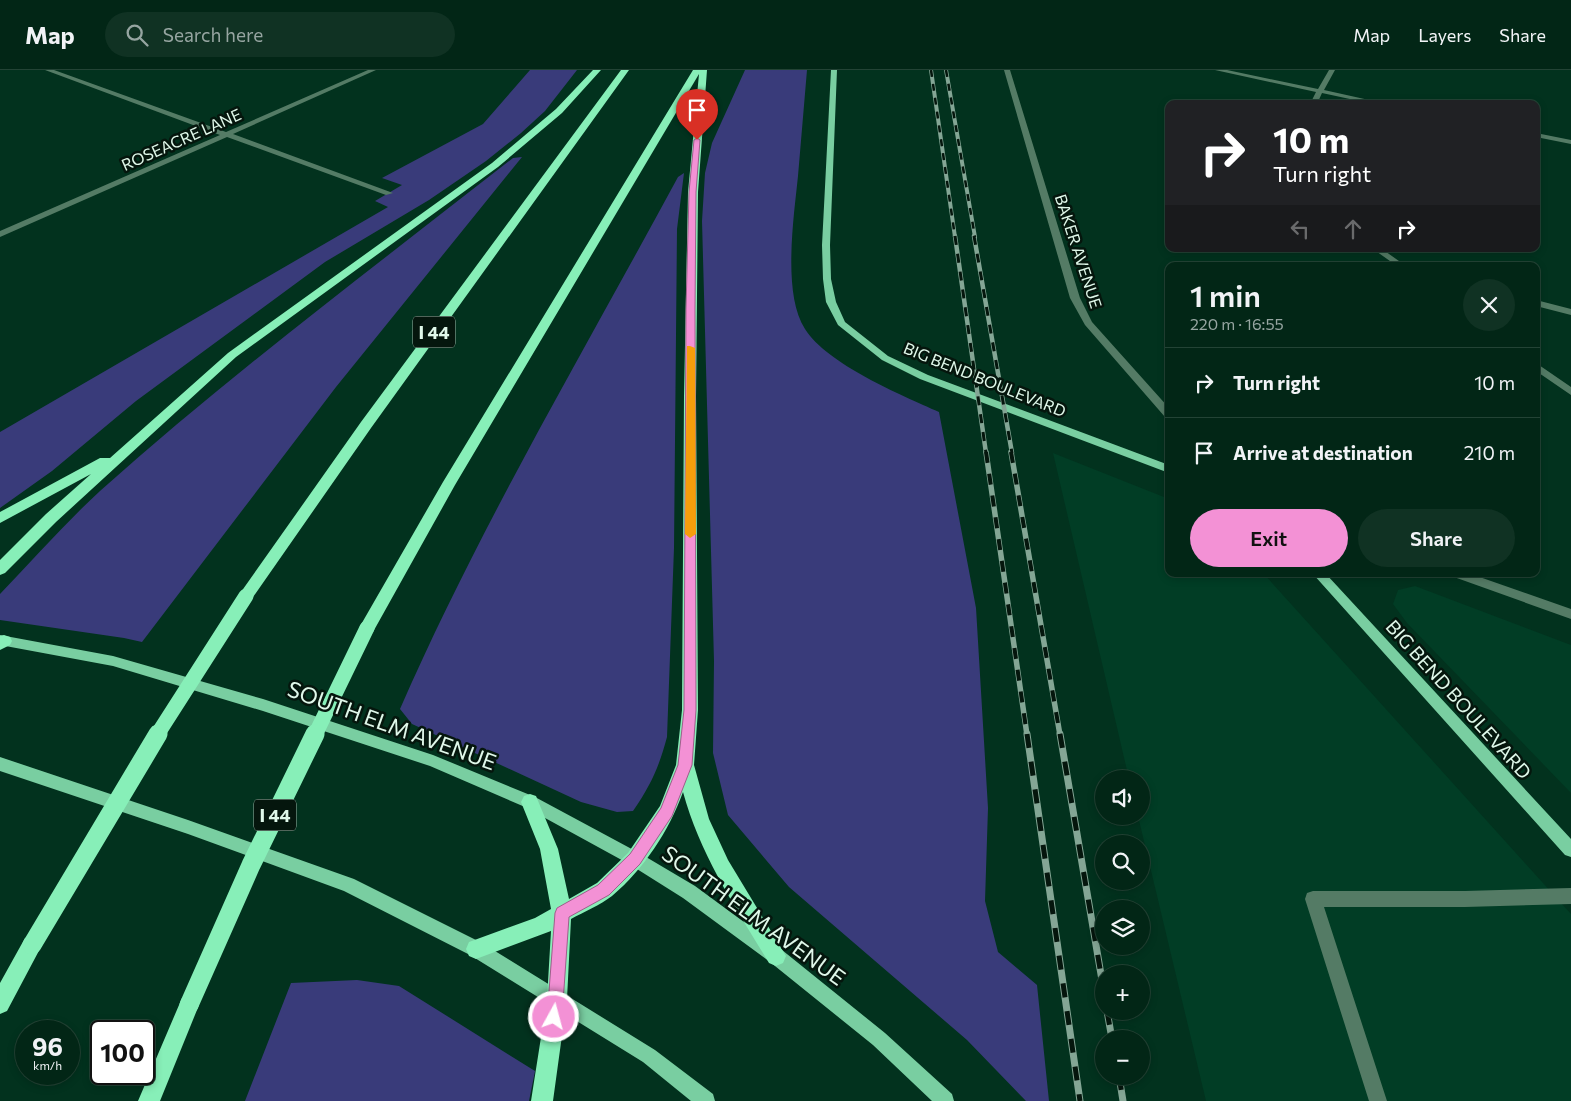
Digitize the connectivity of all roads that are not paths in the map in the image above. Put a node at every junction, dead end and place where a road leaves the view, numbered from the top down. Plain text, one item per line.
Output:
1 (48, 70) edge
2 (373, 70) edge
3 (597, 70) edge
4 (625, 70) edge
5 (697, 70) edge
6 (703, 70) edge
7 (834, 70) edge
8 (1007, 70) edge
9 (1218, 70) edge
10 (1332, 70) edge
11 (1320, 91) junction
12 (1315, 100) edge
13 (1364, 100) edge
14 (226, 134) junction
15 (1540, 136) edge
16 (1571, 142) edge
17 (389, 192) dead end
18 (0, 234) edge
19 (1381, 252) edge
20 (1396, 262) edge
21 (1540, 304) edge
22 (1571, 312) edge
23 (1540, 369) edge
24 (1571, 392) edge
25 (1165, 410) edge
26 (130, 446) junction
27 (1165, 467) edge
28 (0, 518) edge
29 (0, 569) edge
30 (1321, 577) edge
31 (1466, 577) edge
32 (1571, 614) edge
33 (1, 642) edge
34 (0, 764) edge
35 (685, 765) junction
36 (530, 802) junction
37 (1571, 850) edge
38 (635, 859) junction
39 (1571, 896) edge
40 (562, 913) junction
41 (476, 949) junction
42 (776, 956) junction
43 (557, 999) junction
44 (0, 1004) edge
45 (149, 1101) edge
46 (542, 1101) edge
47 (706, 1101) edge
48 (945, 1101) edge
49 (1378, 1101) edge

1 - 14 street
2 - 14 street, ROSEACRE LANE
3 - 26 highway
4 - 44 highway, I 44, bridge
5 - 45 highway, I 44, bridge
6 - 35 highway
7 - 27 main road, BIG BEND BOULEVARD
8 - 25 street, BAKER AVENUE
9 - 11 street
10 - 11 street
11 - 12 street
11 - 13 street
14 - 17 street
14 - 18 street, ROSEACRE LANE
15 - 16 street
19 - 20 street
21 - 22 street
23 - 24 street
26 - 28 highway
26 - 29 highway
30 - 37 main road, BIG BEND BOULEVARD
31 - 32 street
33 - 36 main road, SOUTH ELM AVENUE
34 - 41 main road
35 - 38 highway
35 - 42 highway
36 - 38 main road, SOUTH ELM AVENUE
36 - 40 highway
38 - 40 highway
38 - 42 main road, SOUTH ELM AVENUE
39 - 49 street
40 - 41 highway
40 - 43 highway
41 - 43 main road
42 - 48 main road, SOUTH ELM AVENUE
43 - 46 highway
43 - 47 main road

